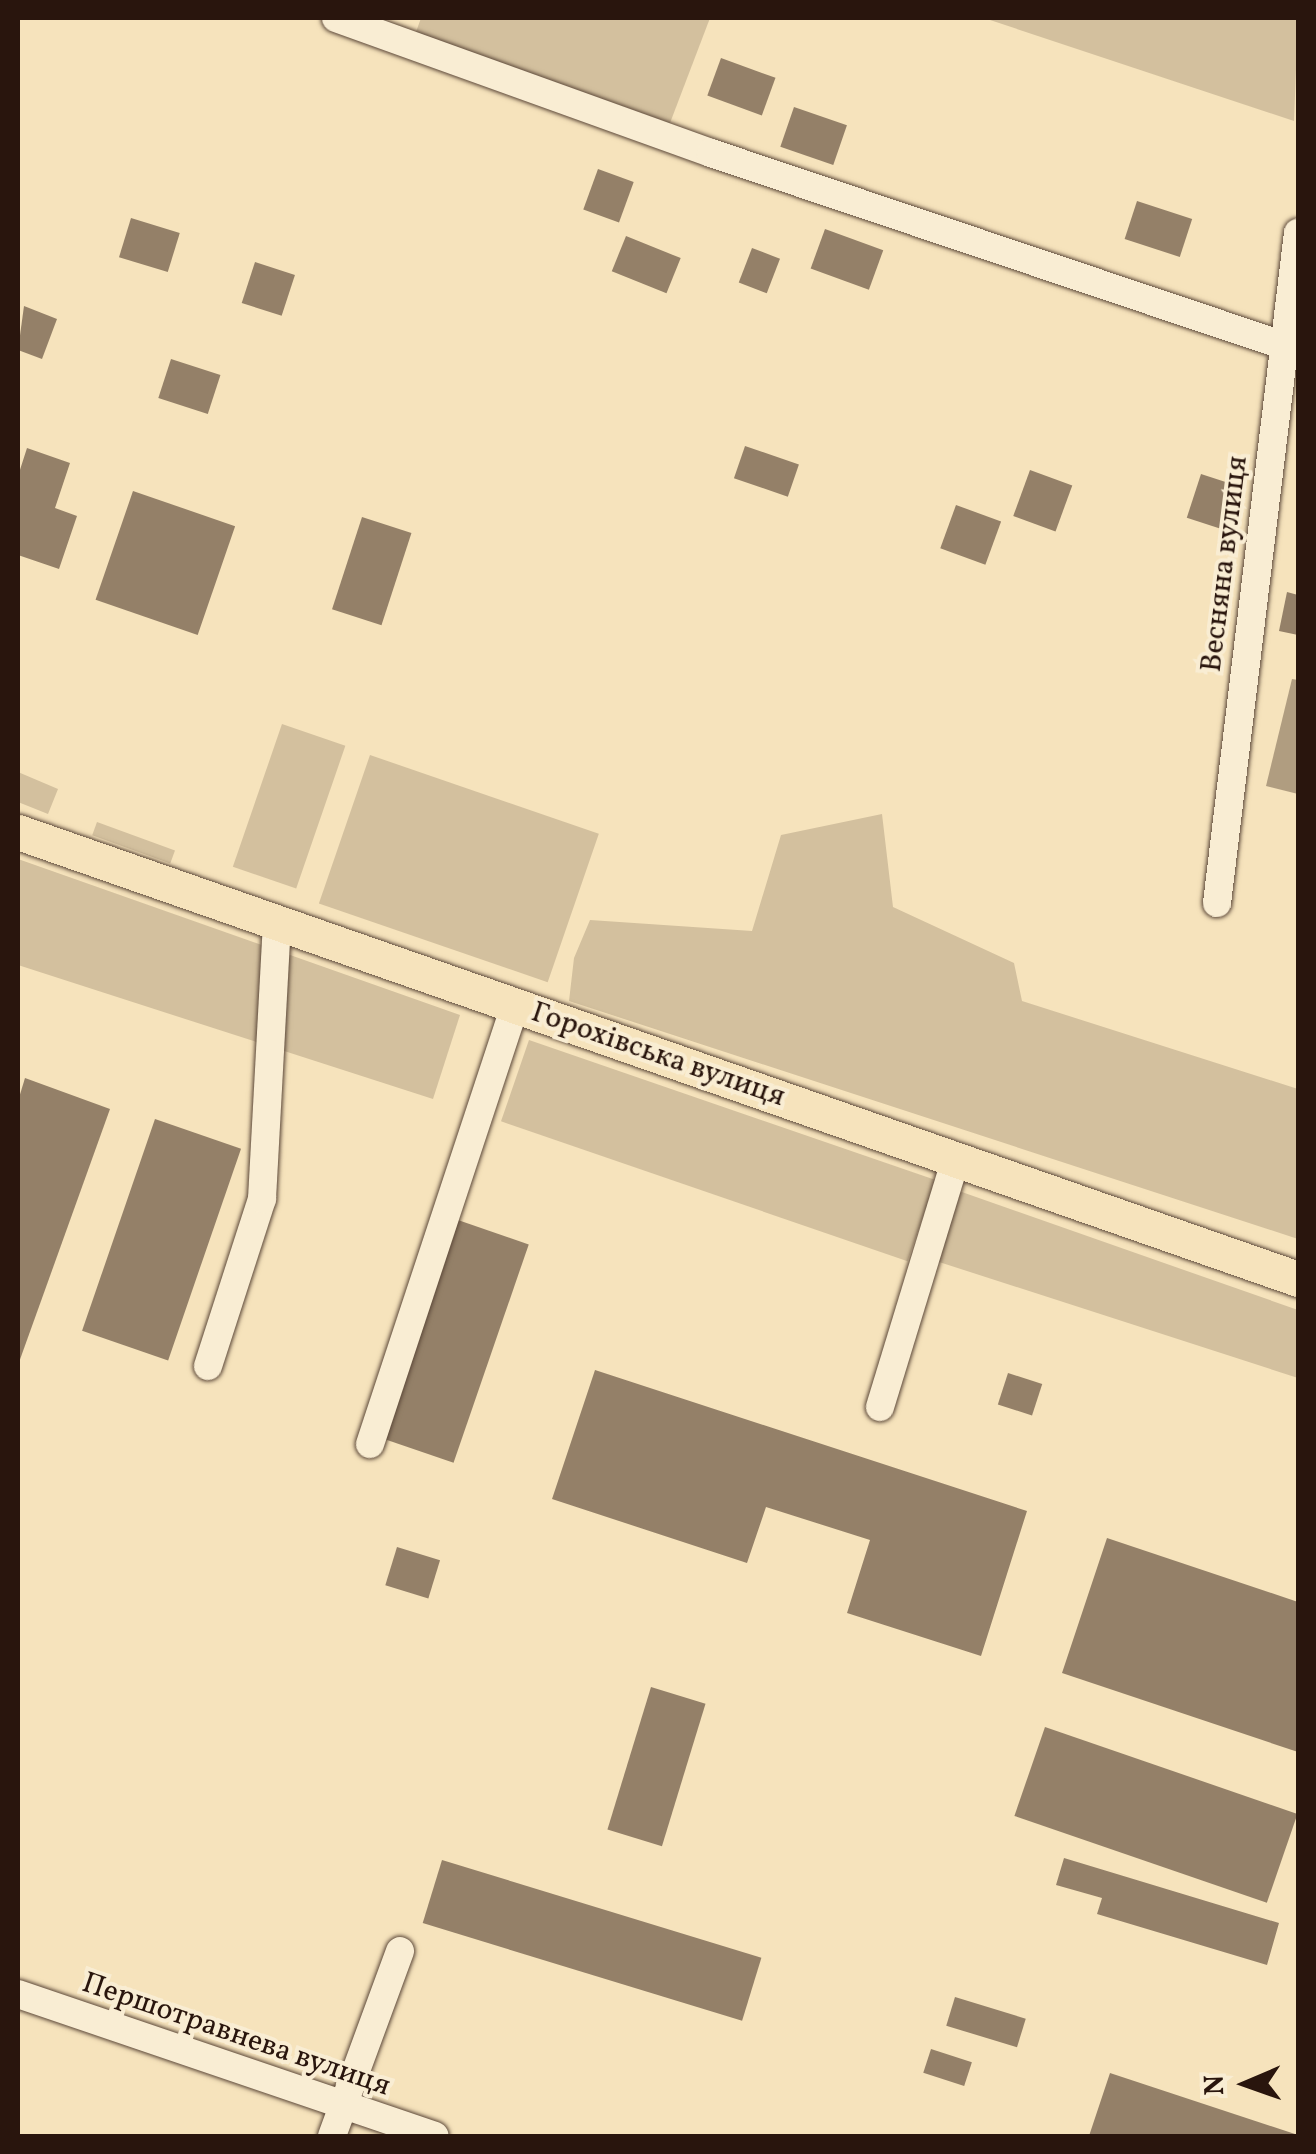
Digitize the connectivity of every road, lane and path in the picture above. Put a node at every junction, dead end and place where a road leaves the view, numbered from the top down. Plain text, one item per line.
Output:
1 (336, 18) edge
2 (1298, 232) edge
3 (1285, 346) junction
4 (18, 832) edge
5 (1216, 903) dead end
6 (277, 923) junction
7 (515, 1006) junction
8 (956, 1160) junction
9 (1298, 1279) edge
10 (208, 1366) dead end
11 (880, 1407) dead end
12 (370, 1444) dead end
13 (400, 1952) dead end
14 (18, 1994) edge
15 (346, 2108) junction
16 (332, 2136) edge
17 (434, 2136) edge

1 - 3 street
2 - 3 street, Весняна вулиця
3 - 5 street, Весняна вулиця
4 - 6 main road, Горохівська вулиця
6 - 7 main road, Горохівська вулиця
6 - 10 street
7 - 8 main road, Горохівська вулиця
7 - 12 street
8 - 9 main road, Горохівська вулиця
8 - 11 street
13 - 15 street
14 - 15 street, Першотравнева вулиця
15 - 16 street
15 - 17 street, Першотравнева вулиця

